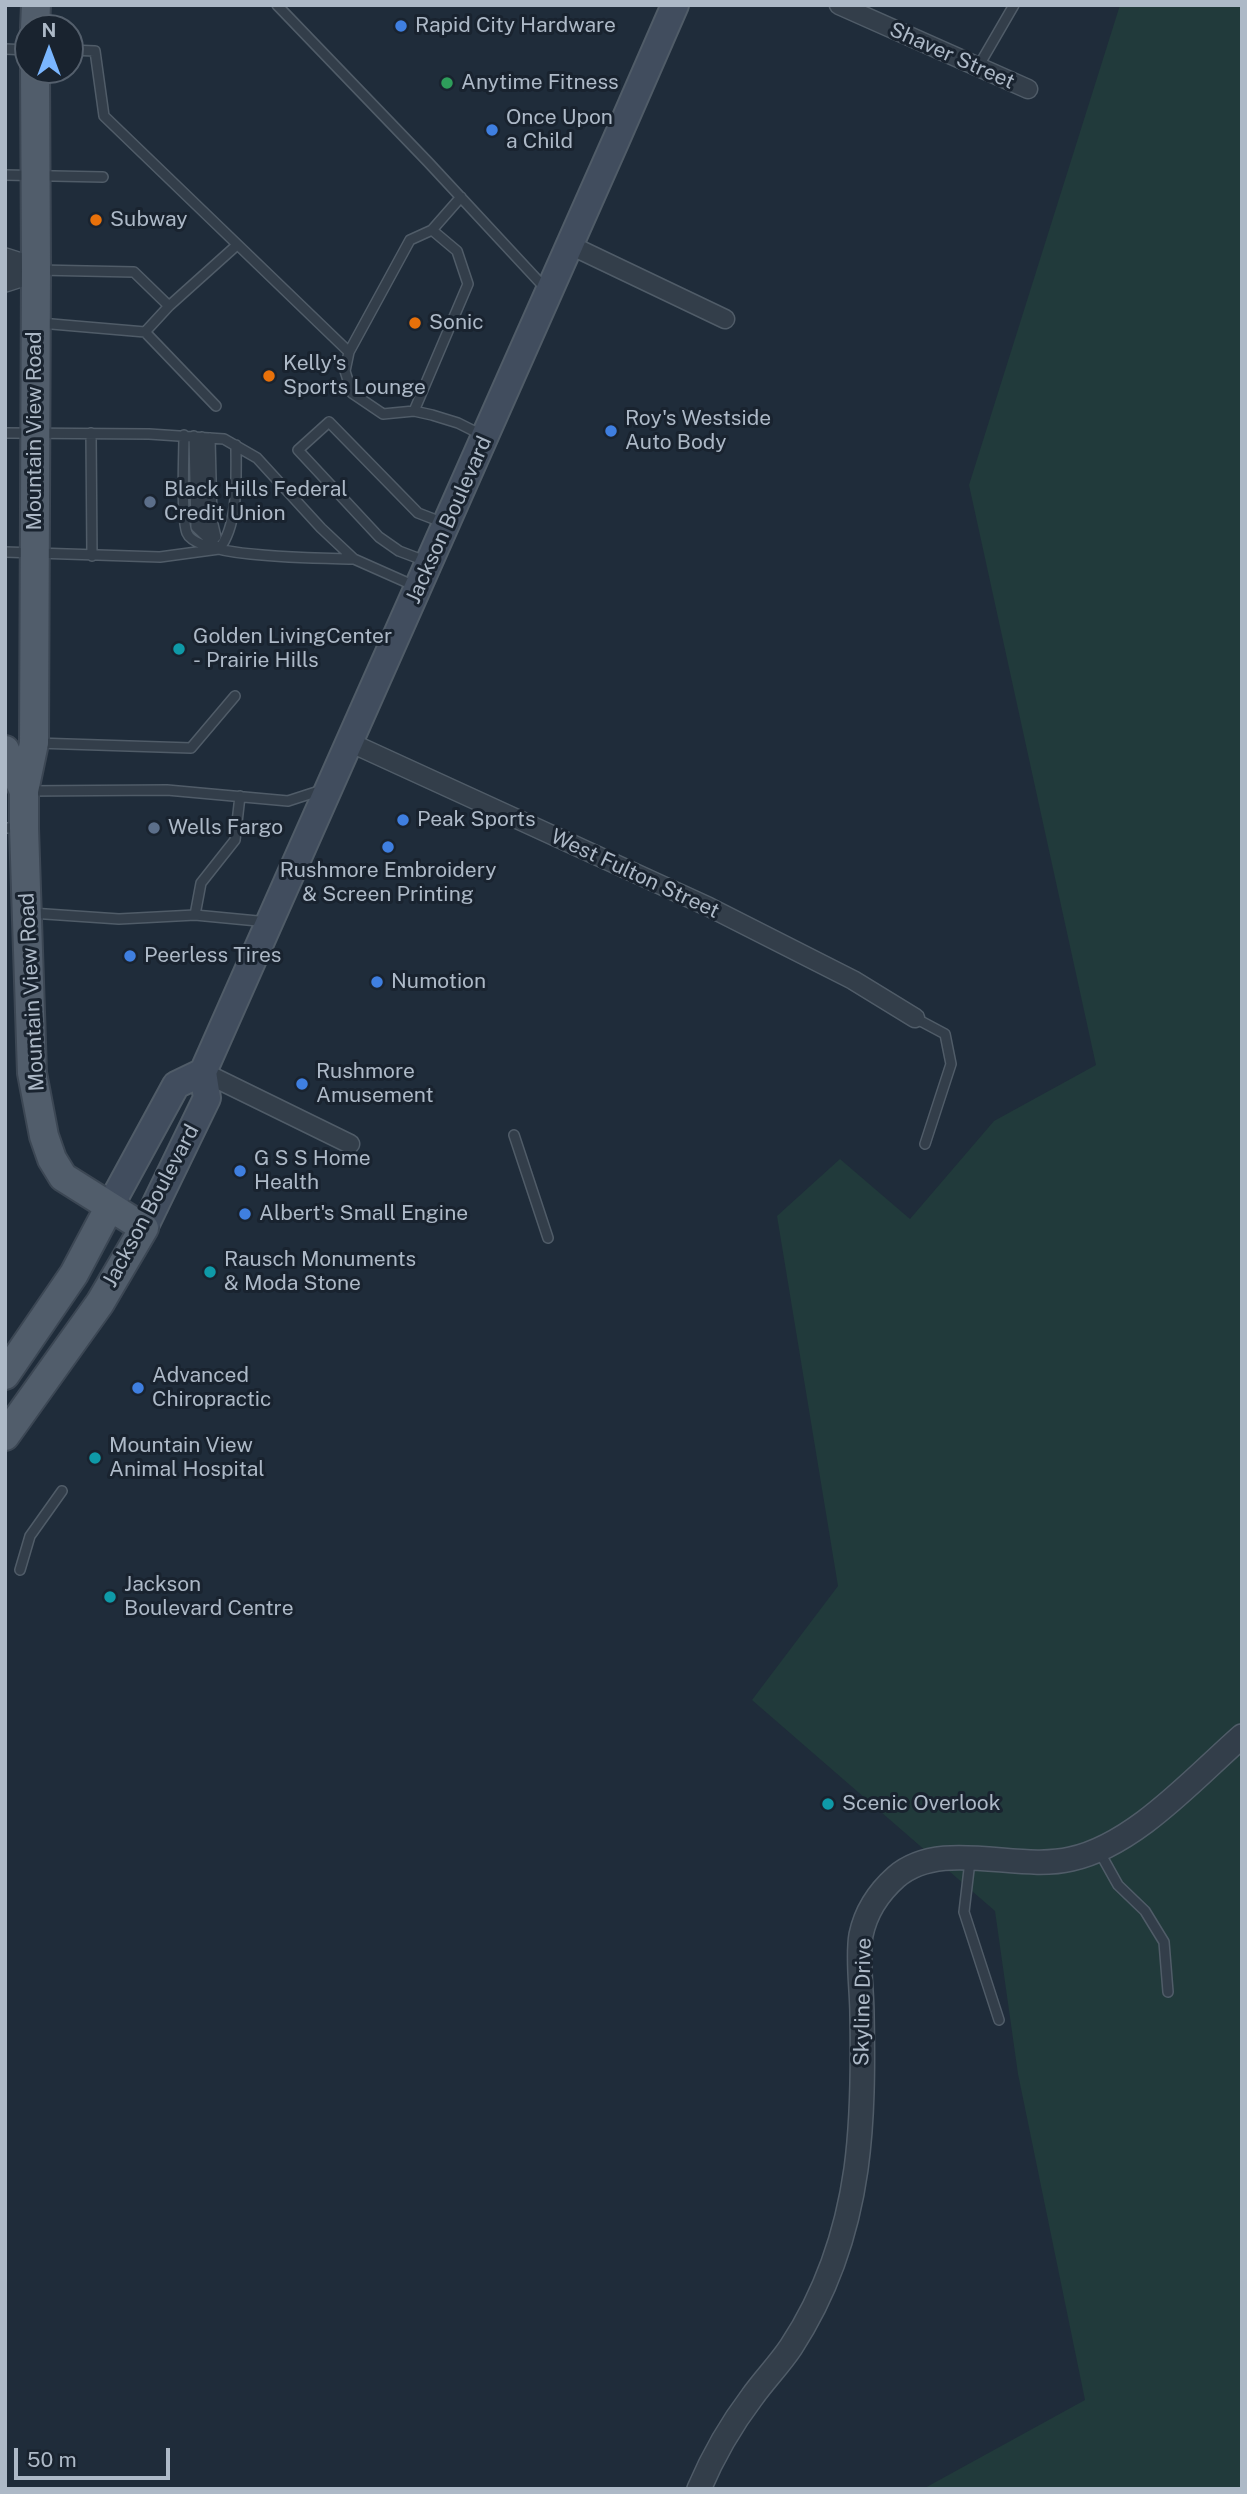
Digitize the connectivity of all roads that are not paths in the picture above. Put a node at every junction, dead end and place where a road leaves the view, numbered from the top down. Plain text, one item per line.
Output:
1 (277, 5) edge
2 (675, 5) edge
3 (839, 5) edge
4 (1014, 5) edge
5 (84, 51) edge
6 (978, 67) junction
7 (35, 84) edge
8 (1028, 89) dead end
9 (5, 175) edge
10 (35, 175) junction
11 (103, 177) dead end
12 (461, 198) junction
13 (432, 230) junction
14 (237, 245) junction
15 (570, 245) junction
16 (5, 260) edge
17 (36, 270) junction
18 (5, 280) edge
19 (549, 293) junction
20 (169, 306) junction
21 (725, 319) dead end
22 (35, 323) junction
23 (145, 332) junction
24 (349, 352) junction
25 (216, 406) dead end
26 (414, 411) junction
27 (5, 433) edge
28 (35, 433) junction
29 (91, 433) junction
30 (197, 436) junction
31 (486, 437) junction
32 (236, 446) junction
33 (447, 524) junction
34 (219, 549) junction
35 (5, 552) edge
36 (35, 554) junction
37 (92, 556) junction
38 (354, 559) junction
39 (430, 563) junction
40 (419, 588) junction
41 (234, 696) dead end
42 (349, 742) junction
43 (34, 743) junction
44 (5, 750) edge
45 (327, 789) junction
46 (24, 791) junction
47 (240, 796) junction
48 (15, 828) edge
49 (27, 913) junction
50 (195, 915) junction
51 (270, 922) junction
52 (915, 1017) joint
53 (203, 1072) junction
54 (514, 1135) dead end
55 (350, 1144) dead end
56 (925, 1144) dead end
57 (109, 1208) junction
58 (144, 1228) junction
59 (548, 1238) dead end
60 (5, 1375) edge
61 (5, 1436) edge
62 (62, 1491) dead end
63 (20, 1570) dead end
64 (1242, 1736) edge
65 (1099, 1851) junction
66 (971, 1859) junction
67 (1168, 1992) dead end
68 (999, 2020) dead end
69 (699, 2489) edge

1 - 12 lane
2 - 15 main road, Jackson Boulevard
3 - 6 street, Shaver Street
4 - 6 lane
5 - 14 lane
6 - 8 street, Shaver Street
7 - 10 main road, Mountain View Road
9 - 10 lane
10 - 11 lane
10 - 17 main road, Mountain View Road
12 - 13 lane
12 - 19 lane
13 - 24 lane
13 - 26 lane
14 - 20 lane
14 - 24 lane
15 - 19 main road, Jackson Boulevard
15 - 21 street
16 - 17 street
17 - 18 street
17 - 20 lane
17 - 22 main road, Mountain View Road
19 - 31 main road, Jackson Boulevard
20 - 23 lane
22 - 23 lane
22 - 28 main road, Mountain View Road
23 - 25 lane
24 - 26 lane
26 - 31 lane
27 - 28 lane
28 - 29 lane
28 - 36 main road, Mountain View Road
29 - 30 lane
29 - 37 lane
30 - 32 lane
30 - 34 lane
30 - 34 lane
31 - 33 main road, Jackson Boulevard
32 - 34 lane
32 - 38 lane
33 - 39 main road, Jackson Boulevard
33 - 39 lane
34 - 37 lane
34 - 38 lane
35 - 36 lane
36 - 37 lane
36 - 43 main road, Mountain View Road
38 - 40 lane
39 - 40 main road, Jackson Boulevard
40 - 42 main road, Jackson Boulevard
41 - 43 lane
42 - 45 main road, Jackson Boulevard
42 - 52 street, West Fulton Street
43 - 46 main road, Mountain View Road
44 - 46 main road, Mountain View Road
45 - 47 lane
45 - 51 main road, Jackson Boulevard
46 - 47 lane
46 - 48 main road, Mountain View Road
47 - 50 lane
48 - 49 main road, Mountain View Road
49 - 50 lane
49 - 57 main road, Mountain View Road
50 - 51 lane
51 - 53 main road, Jackson Boulevard
52 - 56 lane
53 - 55 street
53 - 57 main road, Jackson Boulevard
53 - 58 main road, Jackson Boulevard
54 - 59 lane
57 - 58 main road, Mountain View Road
57 - 60 main road, Jackson Boulevard
58 - 61 main road, Jackson Boulevard
62 - 63 lane
64 - 65 street, Skyline Drive
65 - 66 street, Skyline Drive
65 - 67 lane
66 - 68 lane
66 - 69 street, Skyline Drive

